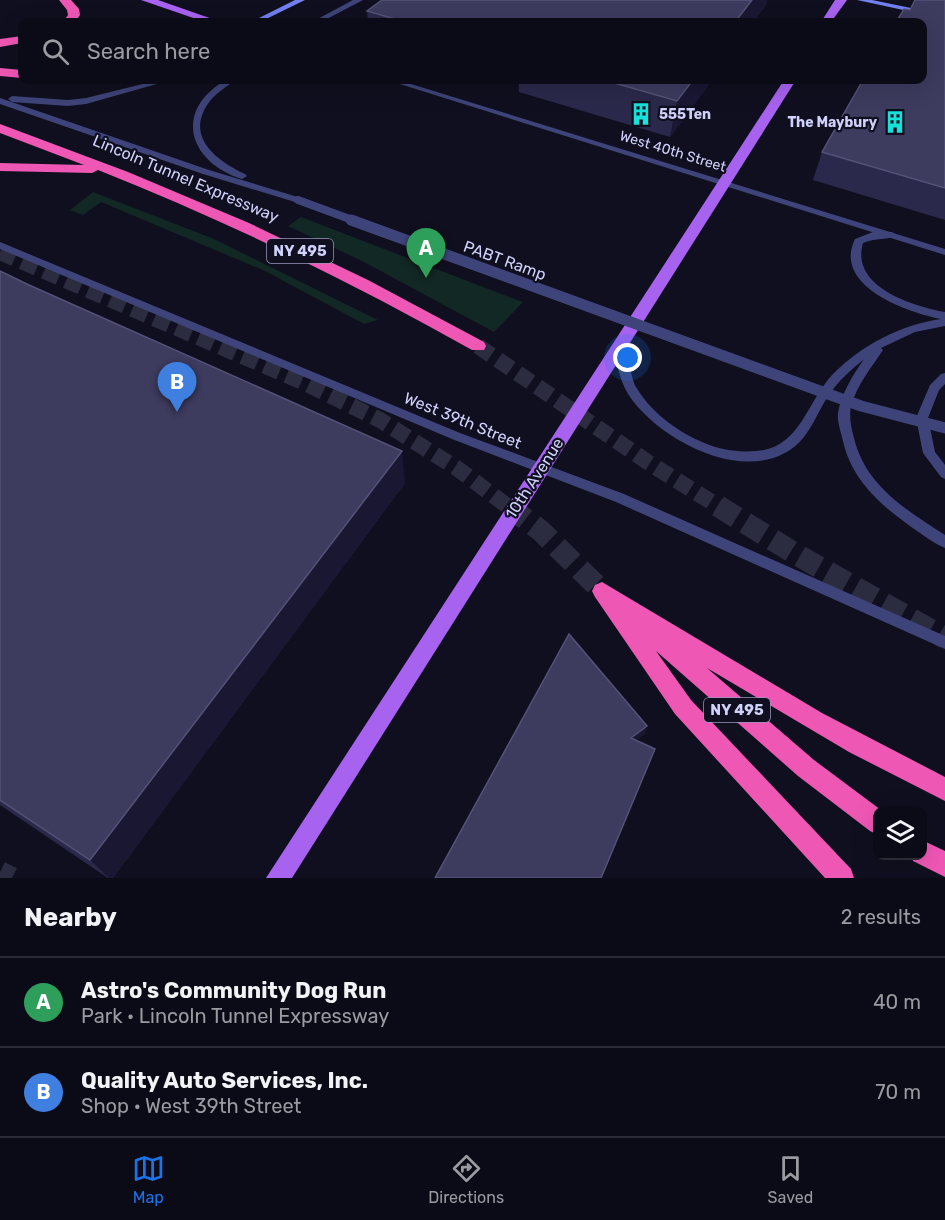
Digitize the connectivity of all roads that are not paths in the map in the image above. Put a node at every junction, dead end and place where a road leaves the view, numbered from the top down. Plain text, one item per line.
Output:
1 (65, 0) edge
2 (147, 0) edge
3 (301, 0) edge
4 (359, 0) edge
5 (841, 0) edge
6 (861, 0) edge
7 (945, 17) edge
8 (72, 18) edge
9 (203, 18) edge
10 (263, 18) edge
11 (324, 18) edge
12 (829, 18) edge
13 (18, 41) edge
14 (0, 43) edge
15 (0, 72) edge
16 (18, 74) edge
17 (152, 84) edge
18 (225, 84) edge
19 (404, 84) edge
20 (787, 84) edge
21 (0, 99) edge
22 (0, 128) edge
23 (0, 167) edge
24 (114, 171) junction
25 (724, 182) junction
26 (298, 200) junction
27 (892, 235) junction
28 (0, 245) edge
29 (945, 252) edge
30 (945, 316) edge
31 (945, 322) edge
32 (881, 344) junction
33 (478, 346) tunnel mouth
34 (619, 346) junction
35 (945, 377) edge
36 (945, 428) edge
37 (541, 468) junction
38 (945, 474) edge
39 (945, 542) edge
40 (602, 591) junction
41 (945, 643) edge
42 (945, 789) edge
43 (873, 819) edge
44 (927, 855) edge
45 (945, 865) edge
46 (278, 878) edge
47 (842, 878) edge

1 - 8 highway
2 - 9 main road
3 - 10 main road
4 - 11 street
5 - 12 main road
6 - 7 main road
13 - 14 highway
15 - 16 highway
17 - 21 street
18 - 26 street
19 - 25 street, West 40th Street
20 - 25 main road, 10th Avenue
21 - 26 street, PABT Ramp
22 - 24 highway, Lincoln Tunnel Expressway / NY 495
23 - 24 highway
24 - 33 highway, Lincoln Tunnel Expressway / NY 495
25 - 27 street, West 40th Street
25 - 34 main road, 10th Avenue
26 - 36 street, PABT Ramp, bridge
27 - 29 street, West 40th Street
27 - 30 street
28 - 37 street, West 39th Street
31 - 32 street
32 - 34 street
32 - 39 street
34 - 37 main road, 10th Avenue
35 - 38 street
37 - 41 street, West 39th Street
37 - 46 main road, 10th Avenue
40 - 42 highway
40 - 43 highway, NY 495
40 - 47 highway
44 - 45 highway

